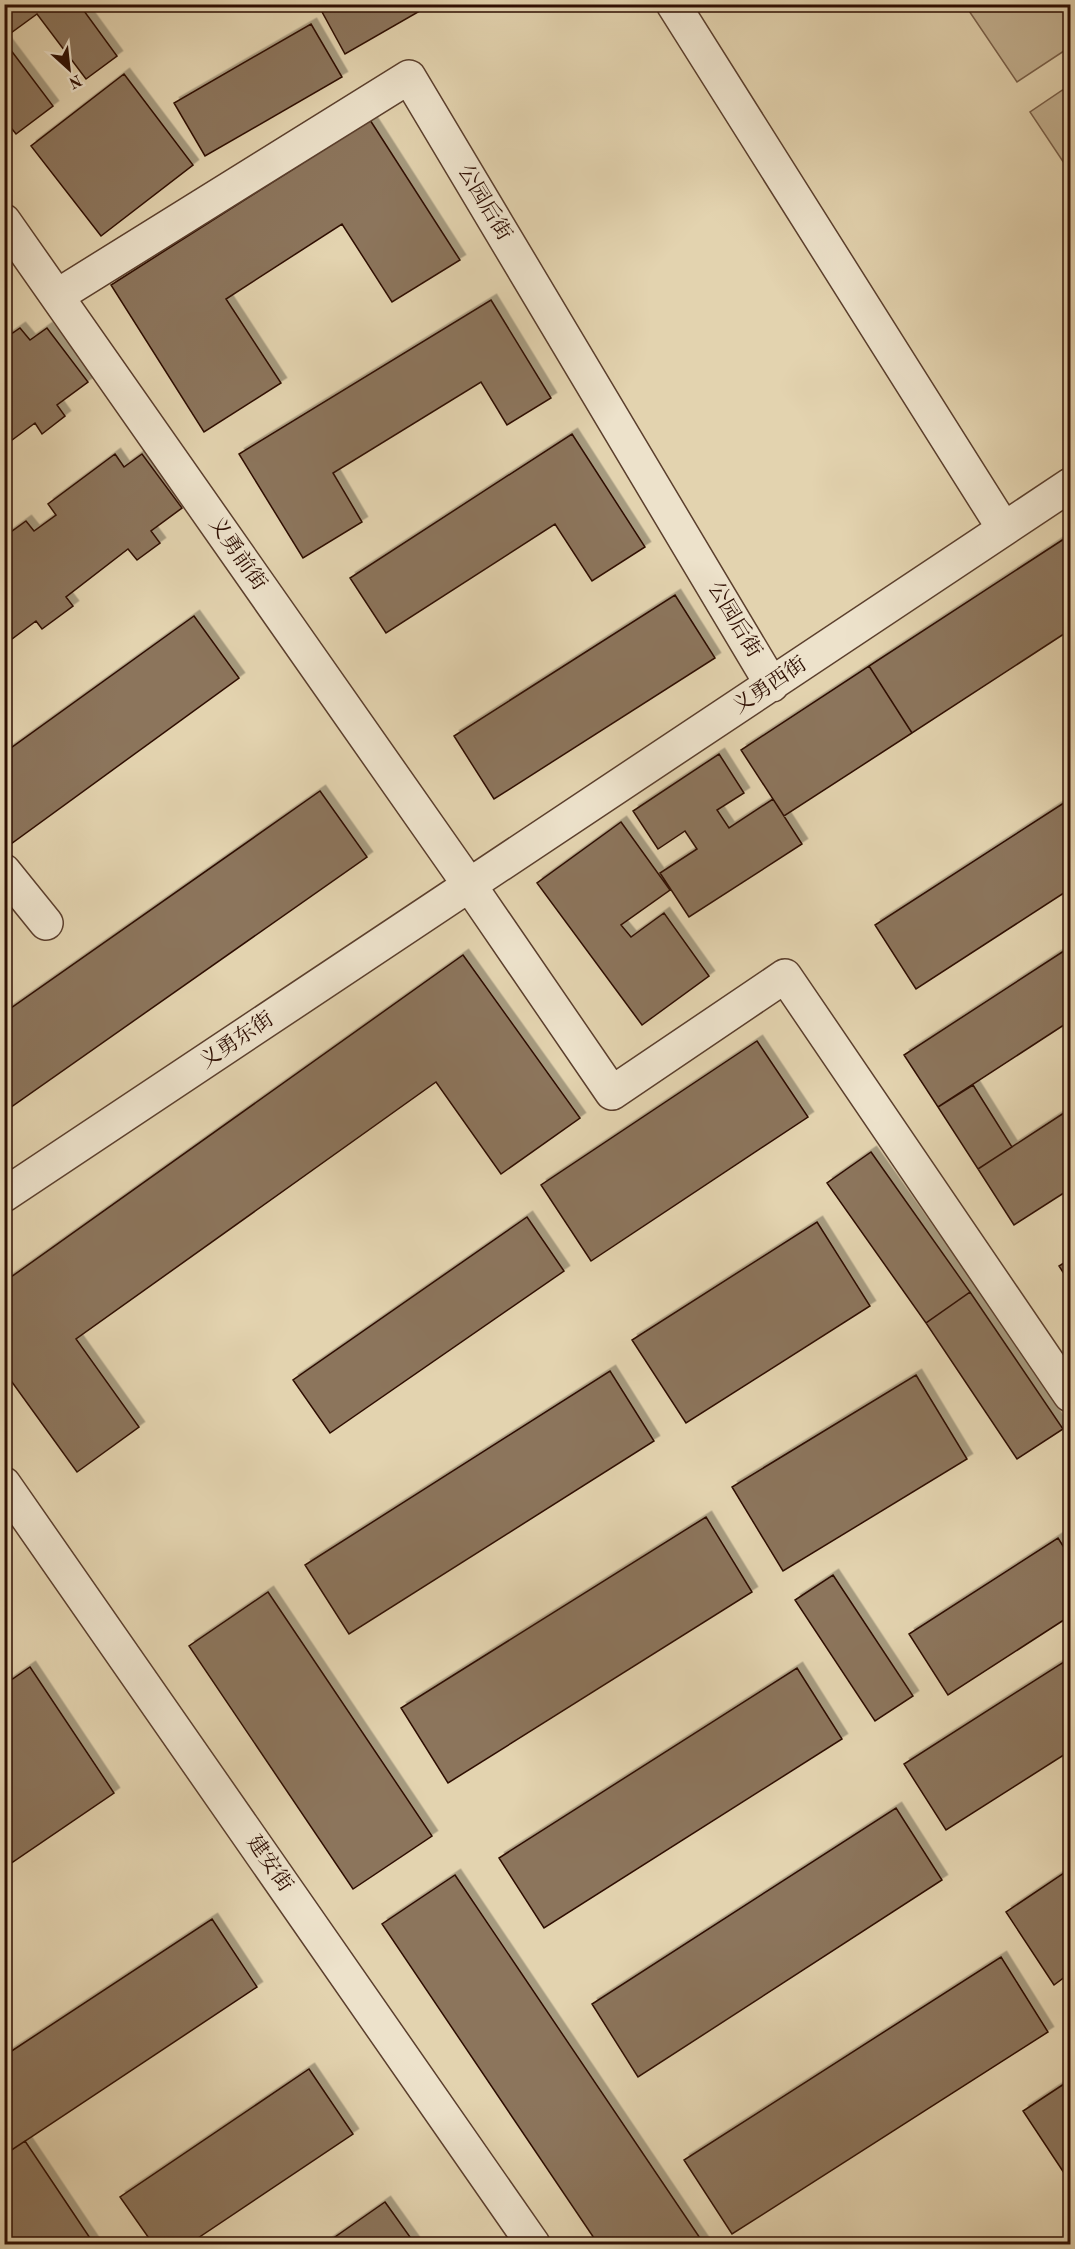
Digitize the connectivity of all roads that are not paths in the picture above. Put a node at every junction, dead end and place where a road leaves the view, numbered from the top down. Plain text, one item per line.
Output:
1 (673, 4) edge
2 (4, 220) edge
3 (57, 296) junction
4 (1071, 485) edge
5 (1004, 530) junction
6 (772, 685) junction
7 (4, 871) edge
8 (470, 886) junction
9 (46, 923) dead end
10 (4, 1195) edge
11 (1071, 1395) edge
12 (4, 1484) edge
13 (533, 2244) edge

1 - 5 street
2 - 3 street, 义勇前街
3 - 6 street, 公园后街
3 - 8 street, 义勇前街
4 - 5 street, 义勇西街
5 - 6 street, 义勇西街
6 - 8 street, 义勇西街
7 - 9 street
8 - 10 street, 义勇东街
8 - 11 street, 义勇前街
12 - 13 street, 建安街

